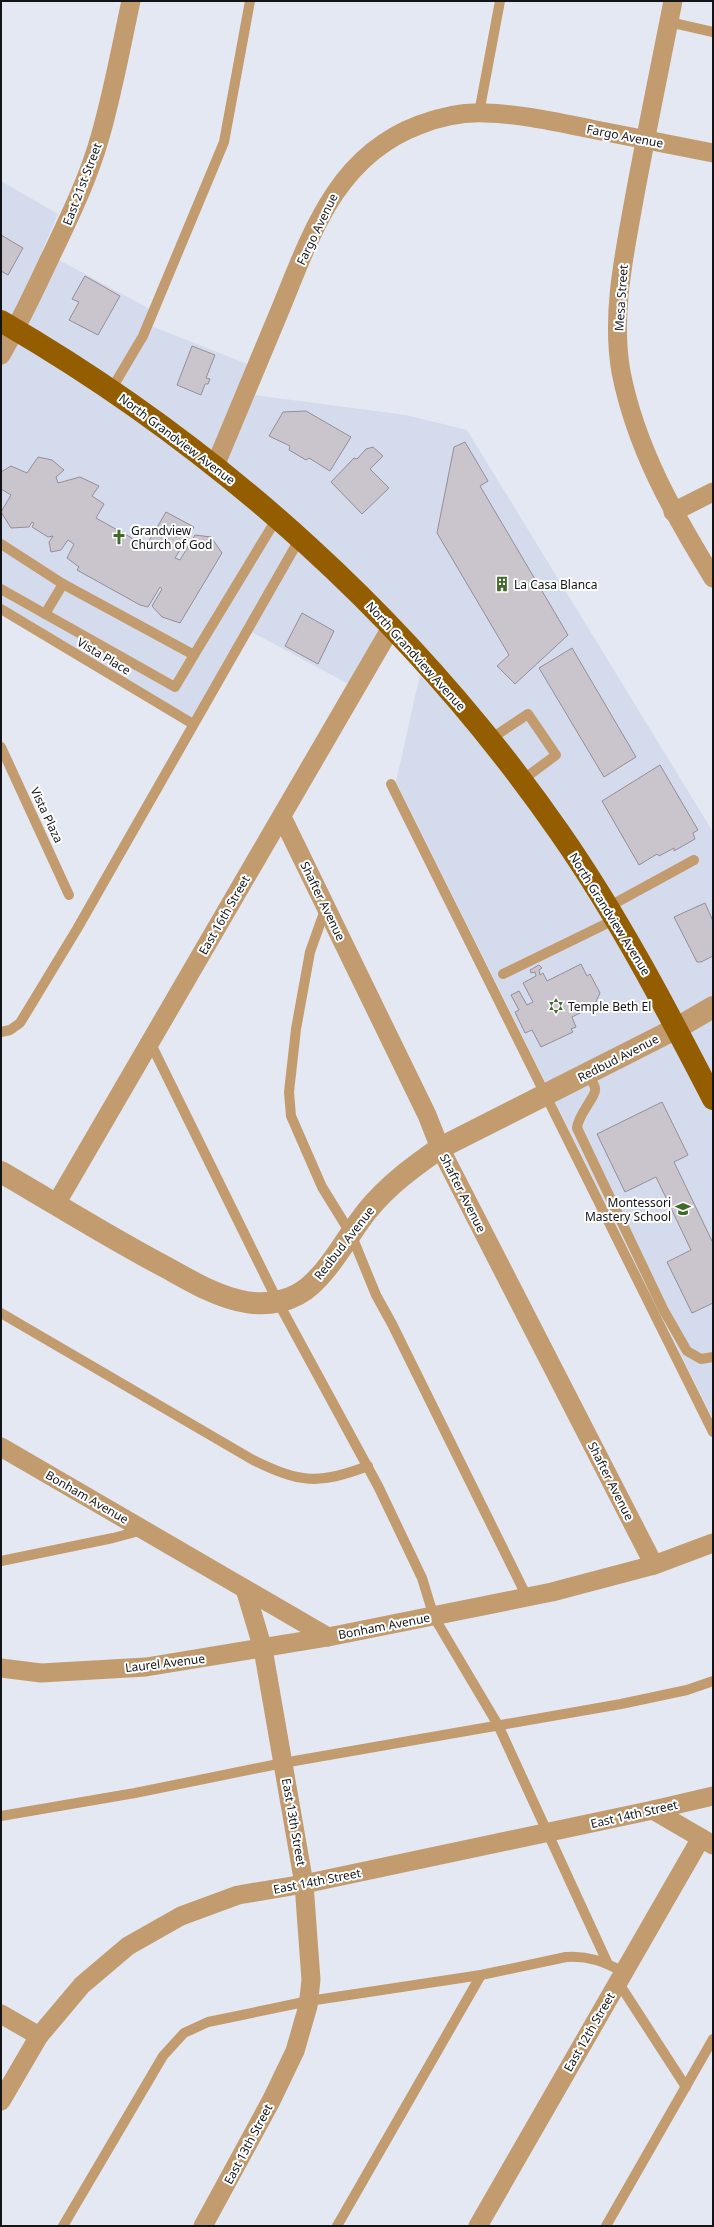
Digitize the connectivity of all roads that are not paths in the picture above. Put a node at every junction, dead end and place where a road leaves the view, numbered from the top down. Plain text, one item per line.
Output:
1 (131, 1) edge
2 (250, 1) edge
3 (673, 1) edge
4 (498, 2) edge
5 (669, 22) junction
6 (713, 32) edge
7 (479, 113) junction
8 (645, 140) junction
9 (713, 153) edge
10 (8, 325) edge
11 (1, 355) edge
12 (111, 390) junction
13 (215, 466) junction
14 (713, 492) edge
15 (673, 512) junction
16 (277, 518) junction
17 (300, 538) junction
18 (1, 544) edge
19 (713, 578) edge
20 (63, 584) junction
21 (1, 589) edge
22 (1, 609) edge
23 (45, 614) junction
24 (392, 626) junction
25 (194, 655) junction
26 (193, 724) junction
27 (489, 740) junction
28 (1, 747) edge
29 (521, 781) junction
30 (391, 784) dead end
31 (282, 817) junction
32 (694, 860) dead end
33 (69, 895) dead end
34 (326, 908) junction
35 (612, 913) junction
36 (503, 974) dead end
37 (713, 1007) edge
38 (677, 1028) junction
39 (1, 1032) edge
40 (150, 1042) junction
41 (587, 1074) junction
42 (546, 1094) junction
43 (713, 1099) edge
44 (440, 1148) junction
45 (1, 1172) edge
46 (56, 1204) junction
47 (351, 1234) junction
48 (278, 1302) junction
49 (1, 1313) edge
50 (713, 1357) edge
51 (713, 1432) edge
52 (1, 1448) edge
53 (368, 1466) junction
54 (143, 1530) junction
55 (713, 1543) edge
56 (1, 1561) edge
57 (654, 1565) junction
58 (246, 1589) junction
59 (527, 1597) junction
60 (434, 1617) junction
61 (328, 1637) junction
62 (263, 1649) junction
63 (1, 1668) edge
64 (713, 1681) edge
65 (498, 1725) junction
66 (283, 1763) junction
67 (713, 1796) edge
68 (654, 1810) junction
69 (1, 1816) edge
70 (546, 1833) junction
71 (707, 1841) edge
72 (304, 1884) junction
73 (616, 1972) junction
74 (481, 1975) junction
75 (309, 2001) junction
76 (1, 2014) edge
77 (39, 2036) junction
78 (713, 2040) edge
79 (686, 2087) junction
80 (1, 2101) edge
81 (63, 2226) edge
82 (203, 2226) edge
83 (337, 2226) edge
84 (478, 2226) edge
85 (606, 2226) edge

1 - 10 street, East 21st Street
2 - 12 lane
3 - 5 street, Mesa Street
4 - 7 lane
5 - 6 lane
5 - 8 street, Mesa Street
7 - 8 street, Fargo Avenue
7 - 13 street, Fargo Avenue
8 - 9 street, Fargo Avenue
8 - 15 street, Mesa Street
10 - 11 street, East 21st Street
10 - 12 main road, North Grandview Avenue
12 - 13 main road, North Grandview Avenue
13 - 16 main road, North Grandview Avenue
14 - 15 street
15 - 19 street, Mesa Street
16 - 17 main road, North Grandview Avenue
16 - 25 lane
17 - 24 main road, North Grandview Avenue
17 - 26 lane
18 - 20 lane
20 - 23 lane
20 - 25 lane
21 - 23 lane
22 - 26 lane, Vista Place
23 - 25 lane
24 - 27 main road, North Grandview Avenue
24 - 31 street, East 16th Street
26 - 39 lane
27 - 29 main road, North Grandview Avenue
27 - 29 lane
28 - 33 lane, Vista Plaza
29 - 35 main road, North Grandview Avenue
30 - 42 lane
31 - 34 street, Shafter Avenue
31 - 40 street, East 16th Street
32 - 35 lane
34 - 44 street, Shafter Avenue
34 - 47 lane
35 - 36 lane
35 - 38 main road, North Grandview Avenue
37 - 38 street, Redbud Avenue
38 - 41 street, Redbud Avenue
38 - 43 main road, North Grandview Avenue
40 - 46 street, East 16th Street
40 - 48 lane
41 - 42 street, Redbud Avenue
41 - 50 lane
42 - 44 street, Redbud Avenue
42 - 51 lane
44 - 47 street, Redbud Avenue
44 - 57 street, Shafter Avenue
45 - 46 street, Redbud Avenue
46 - 48 street, Redbud Avenue
47 - 48 street, Redbud Avenue
47 - 59 lane
48 - 53 lane
49 - 53 lane
52 - 54 street, Bonham Avenue
53 - 60 lane
54 - 56 lane
54 - 58 street, Bonham Avenue
55 - 57 street, Bonham Avenue
57 - 59 street, Bonham Avenue
58 - 61 street, Bonham Avenue
58 - 62 street, East 13th Street
59 - 60 street, Bonham Avenue
60 - 61 street, Bonham Avenue
60 - 65 lane
61 - 62 street, Laurel Avenue
62 - 63 street, Laurel Avenue
62 - 66 street, East 13th Street
64 - 65 lane
65 - 66 lane
65 - 70 lane
66 - 69 lane
66 - 72 street, East 13th Street
67 - 68 street, East 14th Street
68 - 70 street, East 14th Street
68 - 71 street
70 - 72 street, East 14th Street
70 - 73 lane
71 - 73 street, East 12th Street
72 - 75 street, East 13th Street
72 - 77 street, East 14th Street
73 - 74 lane
73 - 79 lane
73 - 84 street, East 12th Street
74 - 75 lane
74 - 83 lane
75 - 81 lane
75 - 82 street, East 13th Street
76 - 77 street
77 - 80 street, East 14th Street
78 - 79 lane
79 - 85 lane

